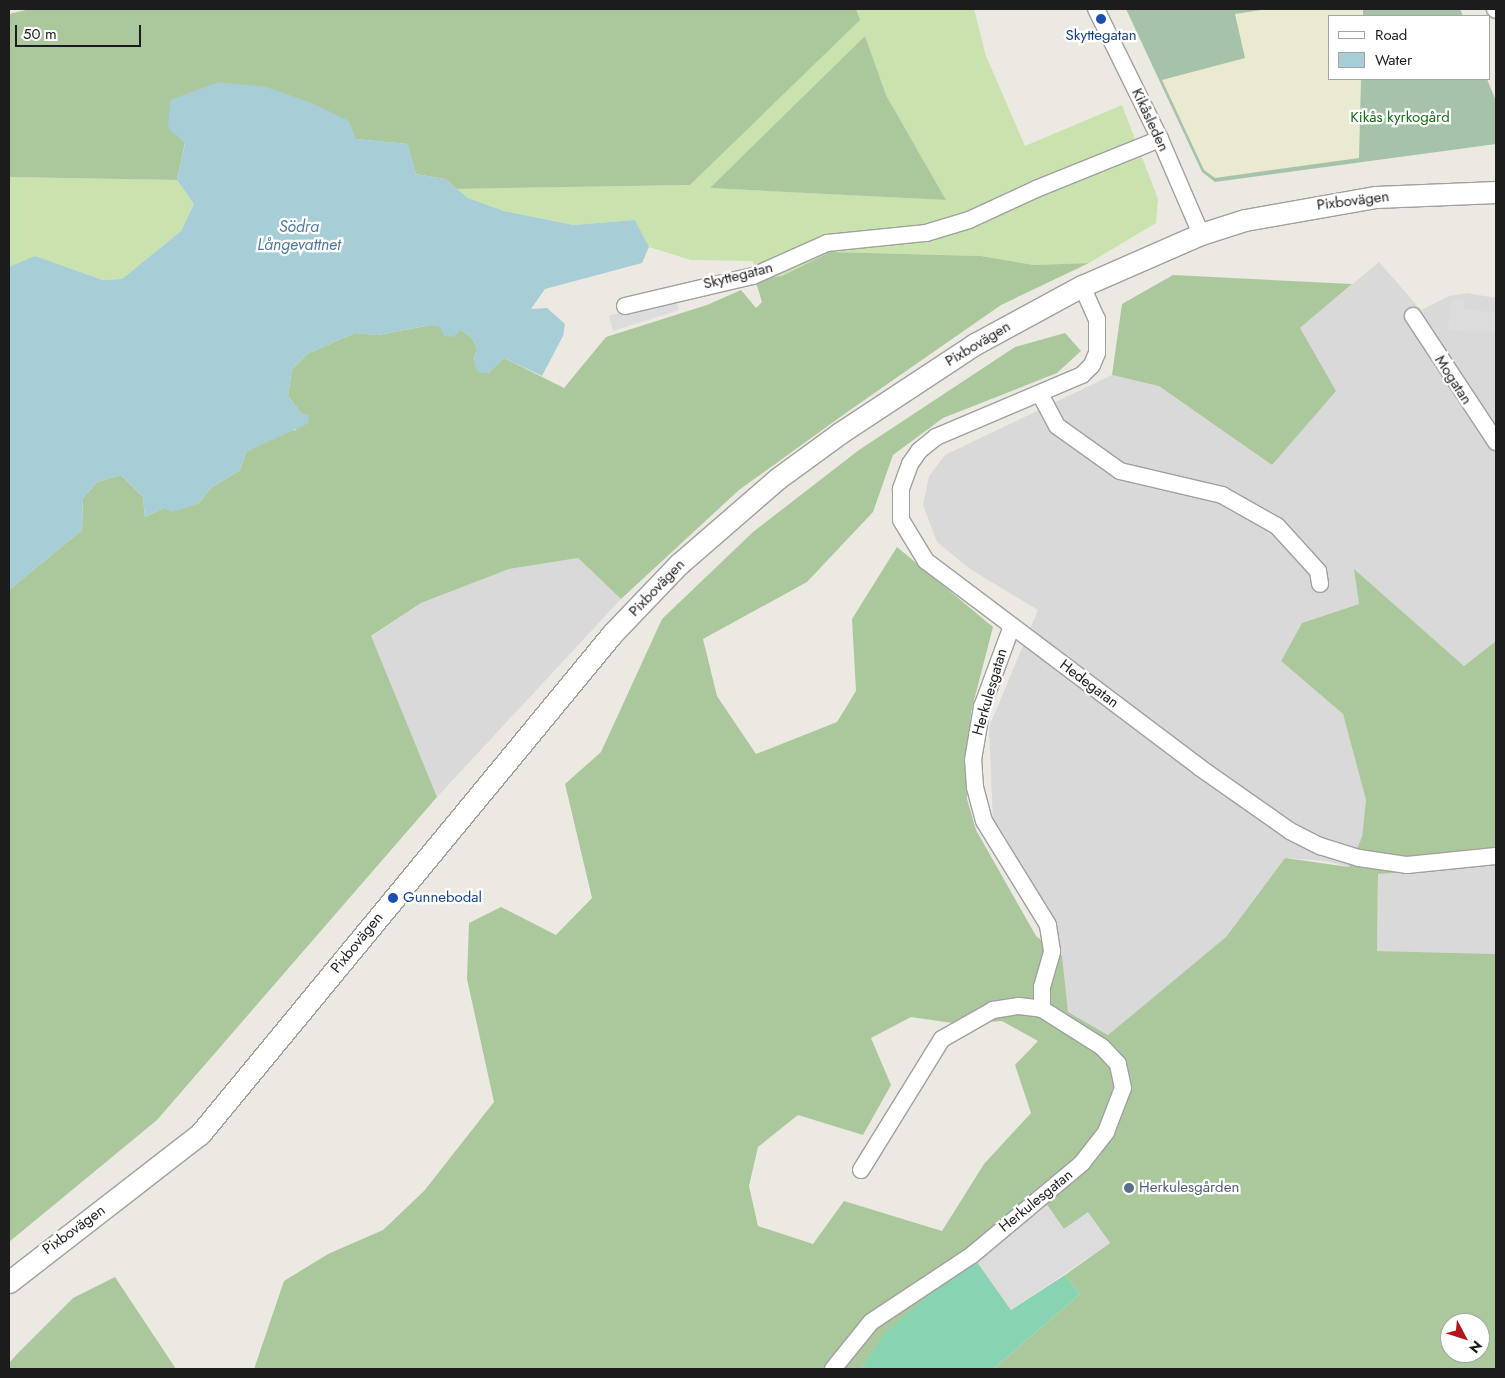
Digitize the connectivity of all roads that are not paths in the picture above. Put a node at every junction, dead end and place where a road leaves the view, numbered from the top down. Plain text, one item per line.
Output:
1 (1096, 9) edge
2 (1160, 139) junction
3 (1496, 192) edge
4 (1200, 234) junction
5 (1082, 286) junction
6 (625, 306) dead end
7 (1413, 316) dead end
8 (1040, 394) junction
9 (1496, 442) edge
10 (1320, 584) dead end
11 (1012, 626) junction
12 (1496, 856) edge
13 (1042, 1009) junction
14 (861, 1170) dead end
15 (9, 1282) edge
16 (833, 1369) edge

1 - 2 street, Kikåsleden
2 - 4 street, Kikåsleden
2 - 6 street, Skyttegatan
3 - 4 street, Pixbovägen
4 - 5 street, Pixbovägen
5 - 8 street, Hedegatan
5 - 15 street, Pixbovägen
7 - 9 street, Mogatan
8 - 10 street
8 - 11 street, Hedegatan
11 - 12 street, Hedegatan
11 - 13 street, Herkulesgatan
13 - 14 street, Herkulesgatan
13 - 16 street, Herkulesgatan

